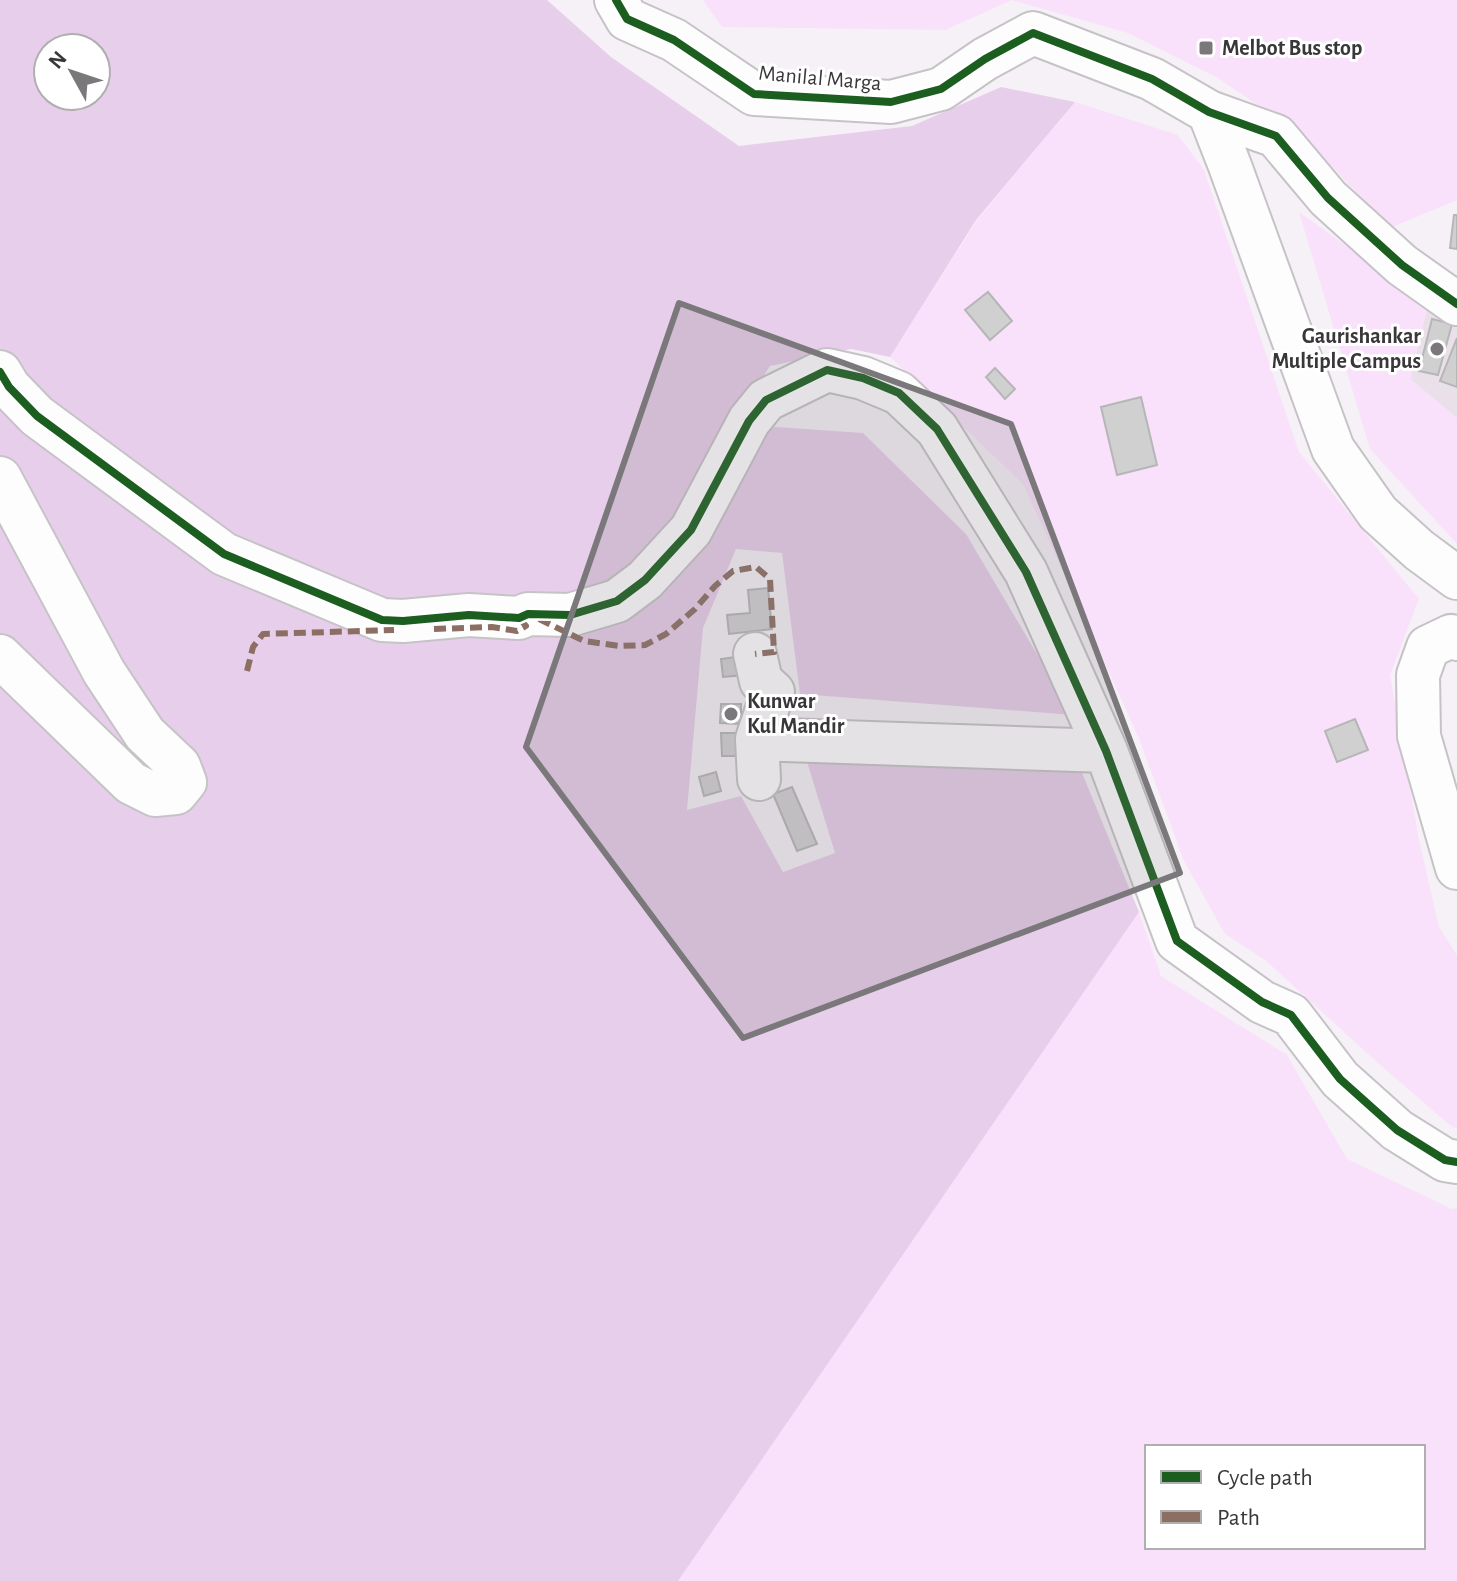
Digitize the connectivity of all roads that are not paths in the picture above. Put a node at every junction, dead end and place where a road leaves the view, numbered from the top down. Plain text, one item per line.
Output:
1 (616, 0) edge
2 (1209, 112) junction
3 (1457, 304) edge
4 (0, 372) edge
5 (0, 478) edge
6 (1457, 578) edge
7 (1457, 639) edge
8 (755, 654) dead end
9 (0, 656) edge
10 (1106, 751) junction
11 (1457, 868) edge
12 (1457, 1162) edge

1 - 2 street, Manilal Marga
2 - 3 street
2 - 6 street
4 - 10 street
5 - 9 street
7 - 11 street
8 - 10 street
10 - 12 street

